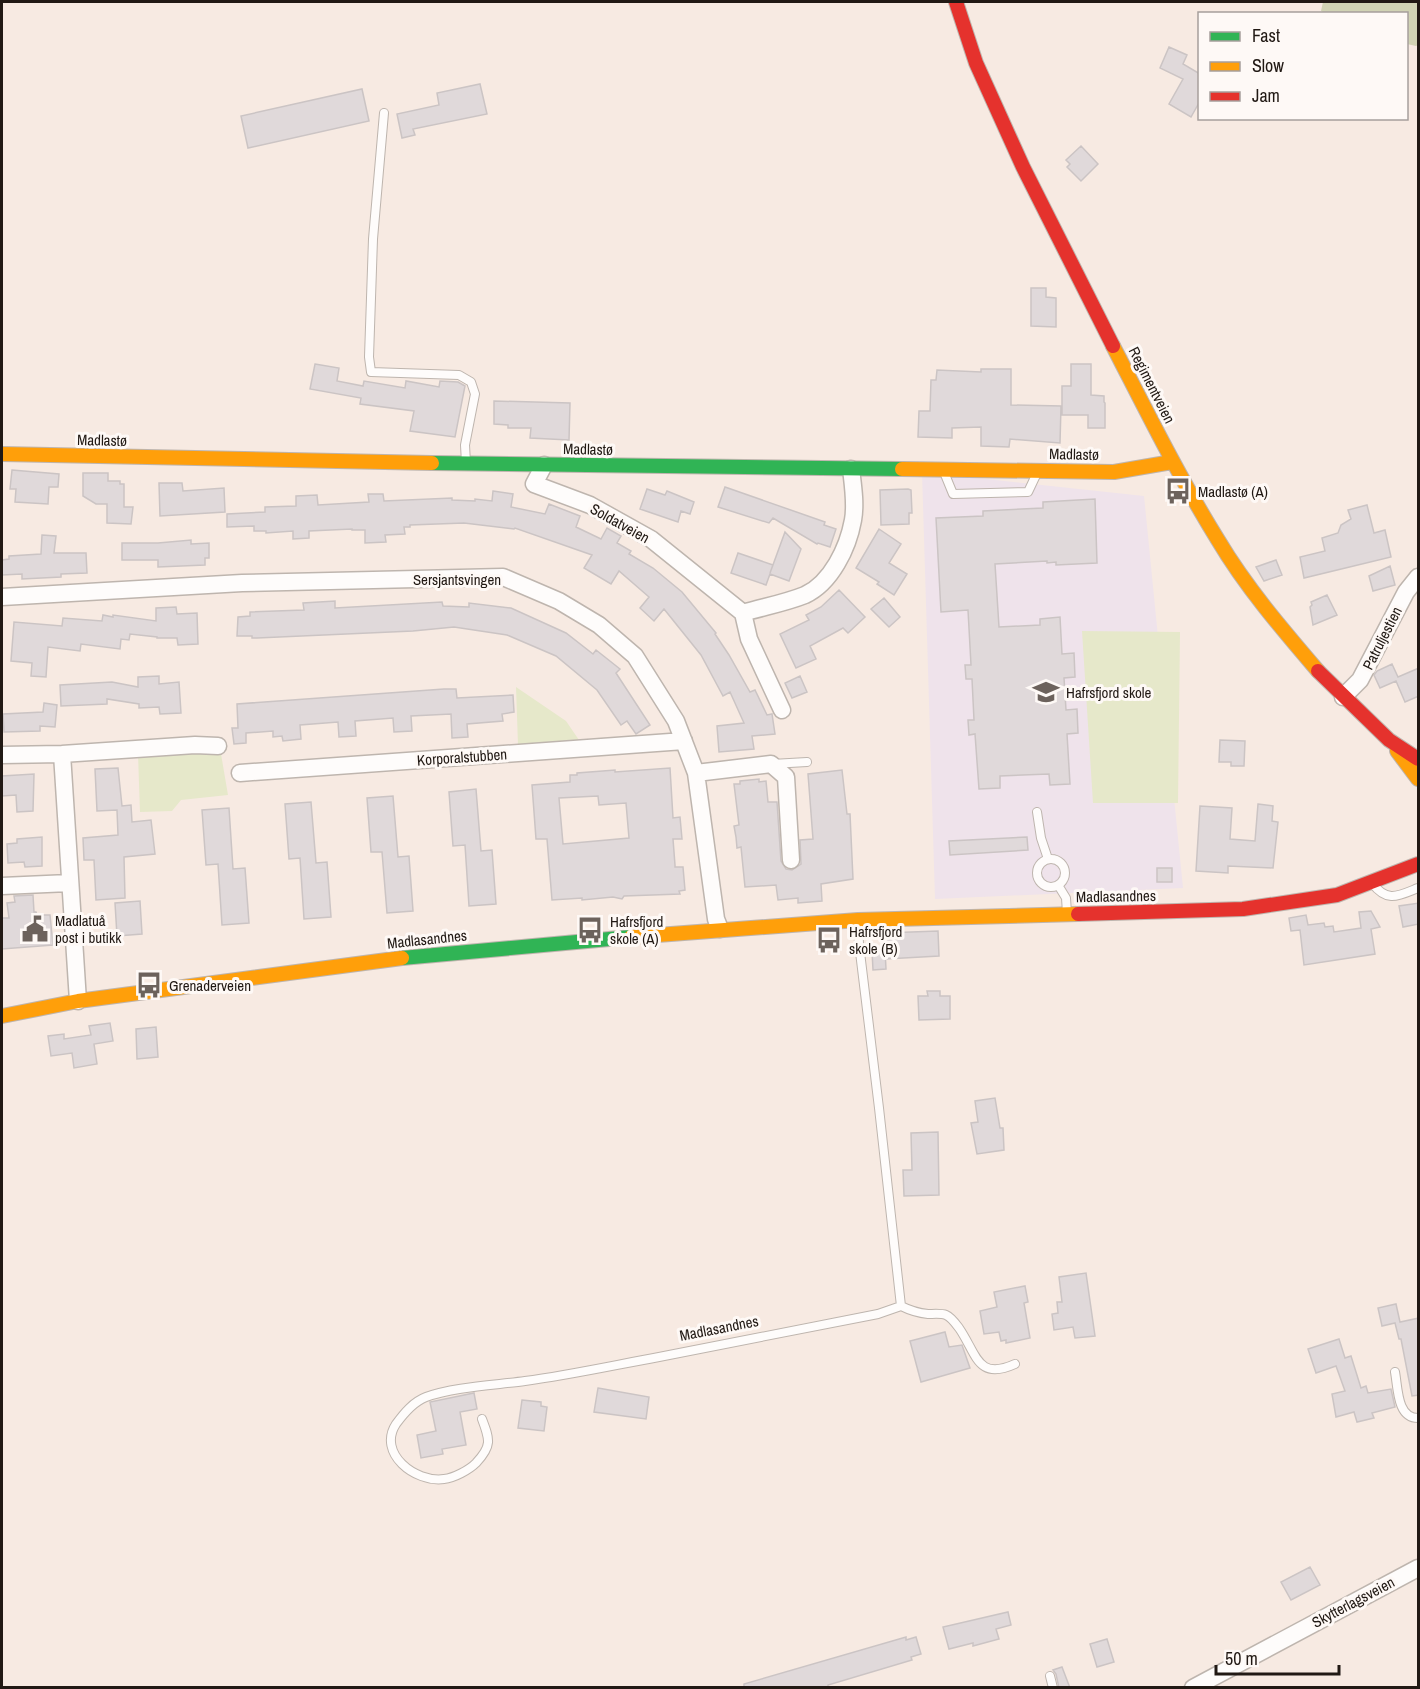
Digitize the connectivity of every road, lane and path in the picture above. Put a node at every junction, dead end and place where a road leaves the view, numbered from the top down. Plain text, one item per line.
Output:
1 (956, 2) edge
2 (384, 113) dead end
3 (2, 454) edge
4 (1172, 462) junction
5 (466, 464) junction
6 (544, 465) junction
7 (943, 469) junction
8 (851, 470) junction
9 (1039, 470) junction
10 (1419, 577) edge
11 (2, 597) edge
12 (743, 614) junction
13 (1343, 697) junction
14 (782, 710) dead end
15 (1389, 740) junction
16 (684, 741) junction
17 (218, 746) dead end
18 (62, 754) junction
19 (2, 755) edge
20 (1419, 759) edge
21 (807, 762) dead end
22 (771, 764) junction
23 (240, 773) dead end
24 (696, 773) junction
25 (1419, 779) edge
26 (1037, 812) dead end
27 (1419, 849) edge
28 (791, 860) dead end
29 (1048, 860) junction
30 (1419, 864) edge
31 (1397, 871) junction
32 (69, 883) junction
33 (1371, 883) junction
34 (1058, 885) junction
35 (2, 886) edge
36 (1419, 888) edge
37 (1067, 913) junction
38 (858, 921) junction
39 (720, 929) junction
40 (78, 1001) junction
41 (2, 1016) edge
42 (901, 1306) junction
43 (1015, 1364) dead end
44 (1395, 1372) dead end
45 (1419, 1418) edge
46 (482, 1419) dead end
47 (1419, 1568) edge
48 (1050, 1676) dead end
49 (1053, 1688) edge
50 (1193, 1688) edge

1 - 4 street, Regimentveien
2 - 5 lane
3 - 5 street, Madlastø
4 - 9 street, Madlastø
4 - 13 street, Regimentveien
5 - 6 street, Madlastø
6 - 8 street, Madlastø
6 - 12 street, Soldatveien
7 - 8 street, Madlastø
7 - 9 street, Madlastø
7 - 9 lane
8 - 12 street
10 - 13 street, Patruljestien
11 - 16 street, Sersjantsvingen
12 - 14 street
13 - 15 street, Regimentveien
15 - 20 street, Regimentveien
15 - 25 street, Regimentveien
16 - 23 street, Korporalstubben
16 - 24 street, Sersjantsvingen
17 - 18 street
18 - 19 street
18 - 32 street
21 - 22 lane
22 - 24 street
22 - 28 street
24 - 39 street, Sersjantsvingen
26 - 29 lane
27 - 31 street, Madlasandnes
29 - 34 lane
29 - 34 lane
30 - 31 street, Madlasandnes
31 - 33 street, Madlasandnes
32 - 35 street
32 - 40 street
33 - 36 lane
33 - 37 street, Madlasandnes
34 - 37 lane
37 - 38 street, Madlasandnes
38 - 39 street, Madlasandnes
38 - 42 lane
39 - 40 street, Madlasandnes
40 - 41 street, Madlasandnes
42 - 43 lane
42 - 46 lane, Madlasandnes
44 - 45 lane
47 - 50 street, Skytterlagsveien
48 - 49 lane

